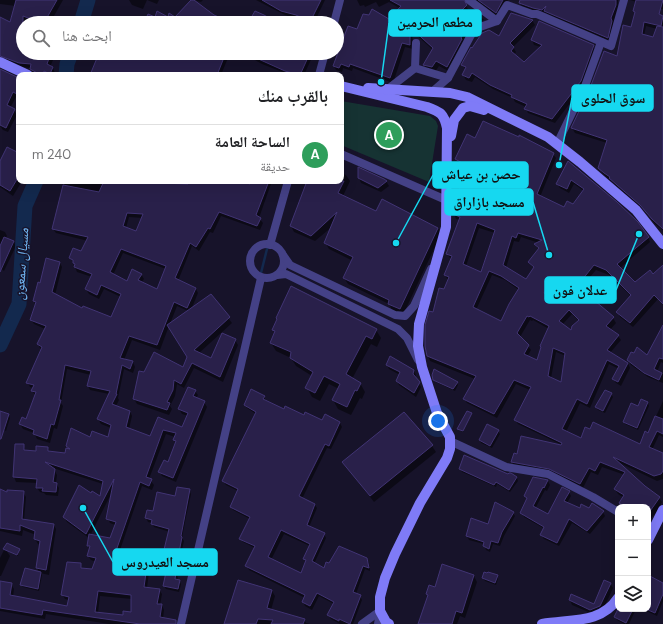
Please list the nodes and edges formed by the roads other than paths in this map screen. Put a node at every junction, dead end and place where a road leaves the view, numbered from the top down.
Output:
1 (340, 0) edge
2 (469, 0) edge
3 (624, 0) edge
4 (508, 3) edge
5 (336, 16) edge
6 (497, 21) junction
7 (601, 42) junction
8 (416, 43) dead end
9 (323, 60) edge
10 (0, 62) edge
11 (415, 68) junction
12 (22, 72) edge
13 (320, 72) edge
14 (448, 78) junction
15 (344, 86) edge
16 (344, 87) edge
17 (388, 89) junction
18 (432, 92) junction
19 (506, 116) junction
20 (557, 144) junction
21 (344, 155) edge
22 (447, 161) junction
23 (287, 184) edge
24 (446, 200) junction
25 (663, 244) edge
26 (270, 245) junction
27 (440, 249) junction
28 (282, 255) junction
29 (277, 275) junction
30 (261, 278) junction
31 (422, 367) junction
32 (450, 441) junction
33 (615, 510) edge
34 (663, 510) edge
35 (651, 531) edge
36 (615, 603) edge
37 (380, 611) junction
38 (182, 624) edge
39 (362, 624) edge
40 (378, 624) edge
41 (389, 624) edge
42 (542, 624) edge

1 - 5 street
2 - 6 street
3 - 7 street
4 - 6 street
4 - 7 street
6 - 14 street
7 - 20 street
8 - 11 street
9 - 13 street
10 - 12 main road
11 - 14 street
11 - 17 street
14 - 18 street
15 - 17 main road
16 - 22 main road
17 - 18 main road
18 - 19 main road
19 - 20 main road
19 - 22 main road
20 - 25 main road
21 - 24 street
22 - 24 main road
23 - 26 street
24 - 27 main road
26 - 28 street
26 - 30 street
27 - 28 street
27 - 31 main road
28 - 29 street
29 - 30 street
29 - 31 street
30 - 38 street
31 - 32 main road
32 - 33 street
32 - 37 main road
34 - 35 main road
36 - 42 main road
37 - 39 street
37 - 40 street
37 - 41 main road

